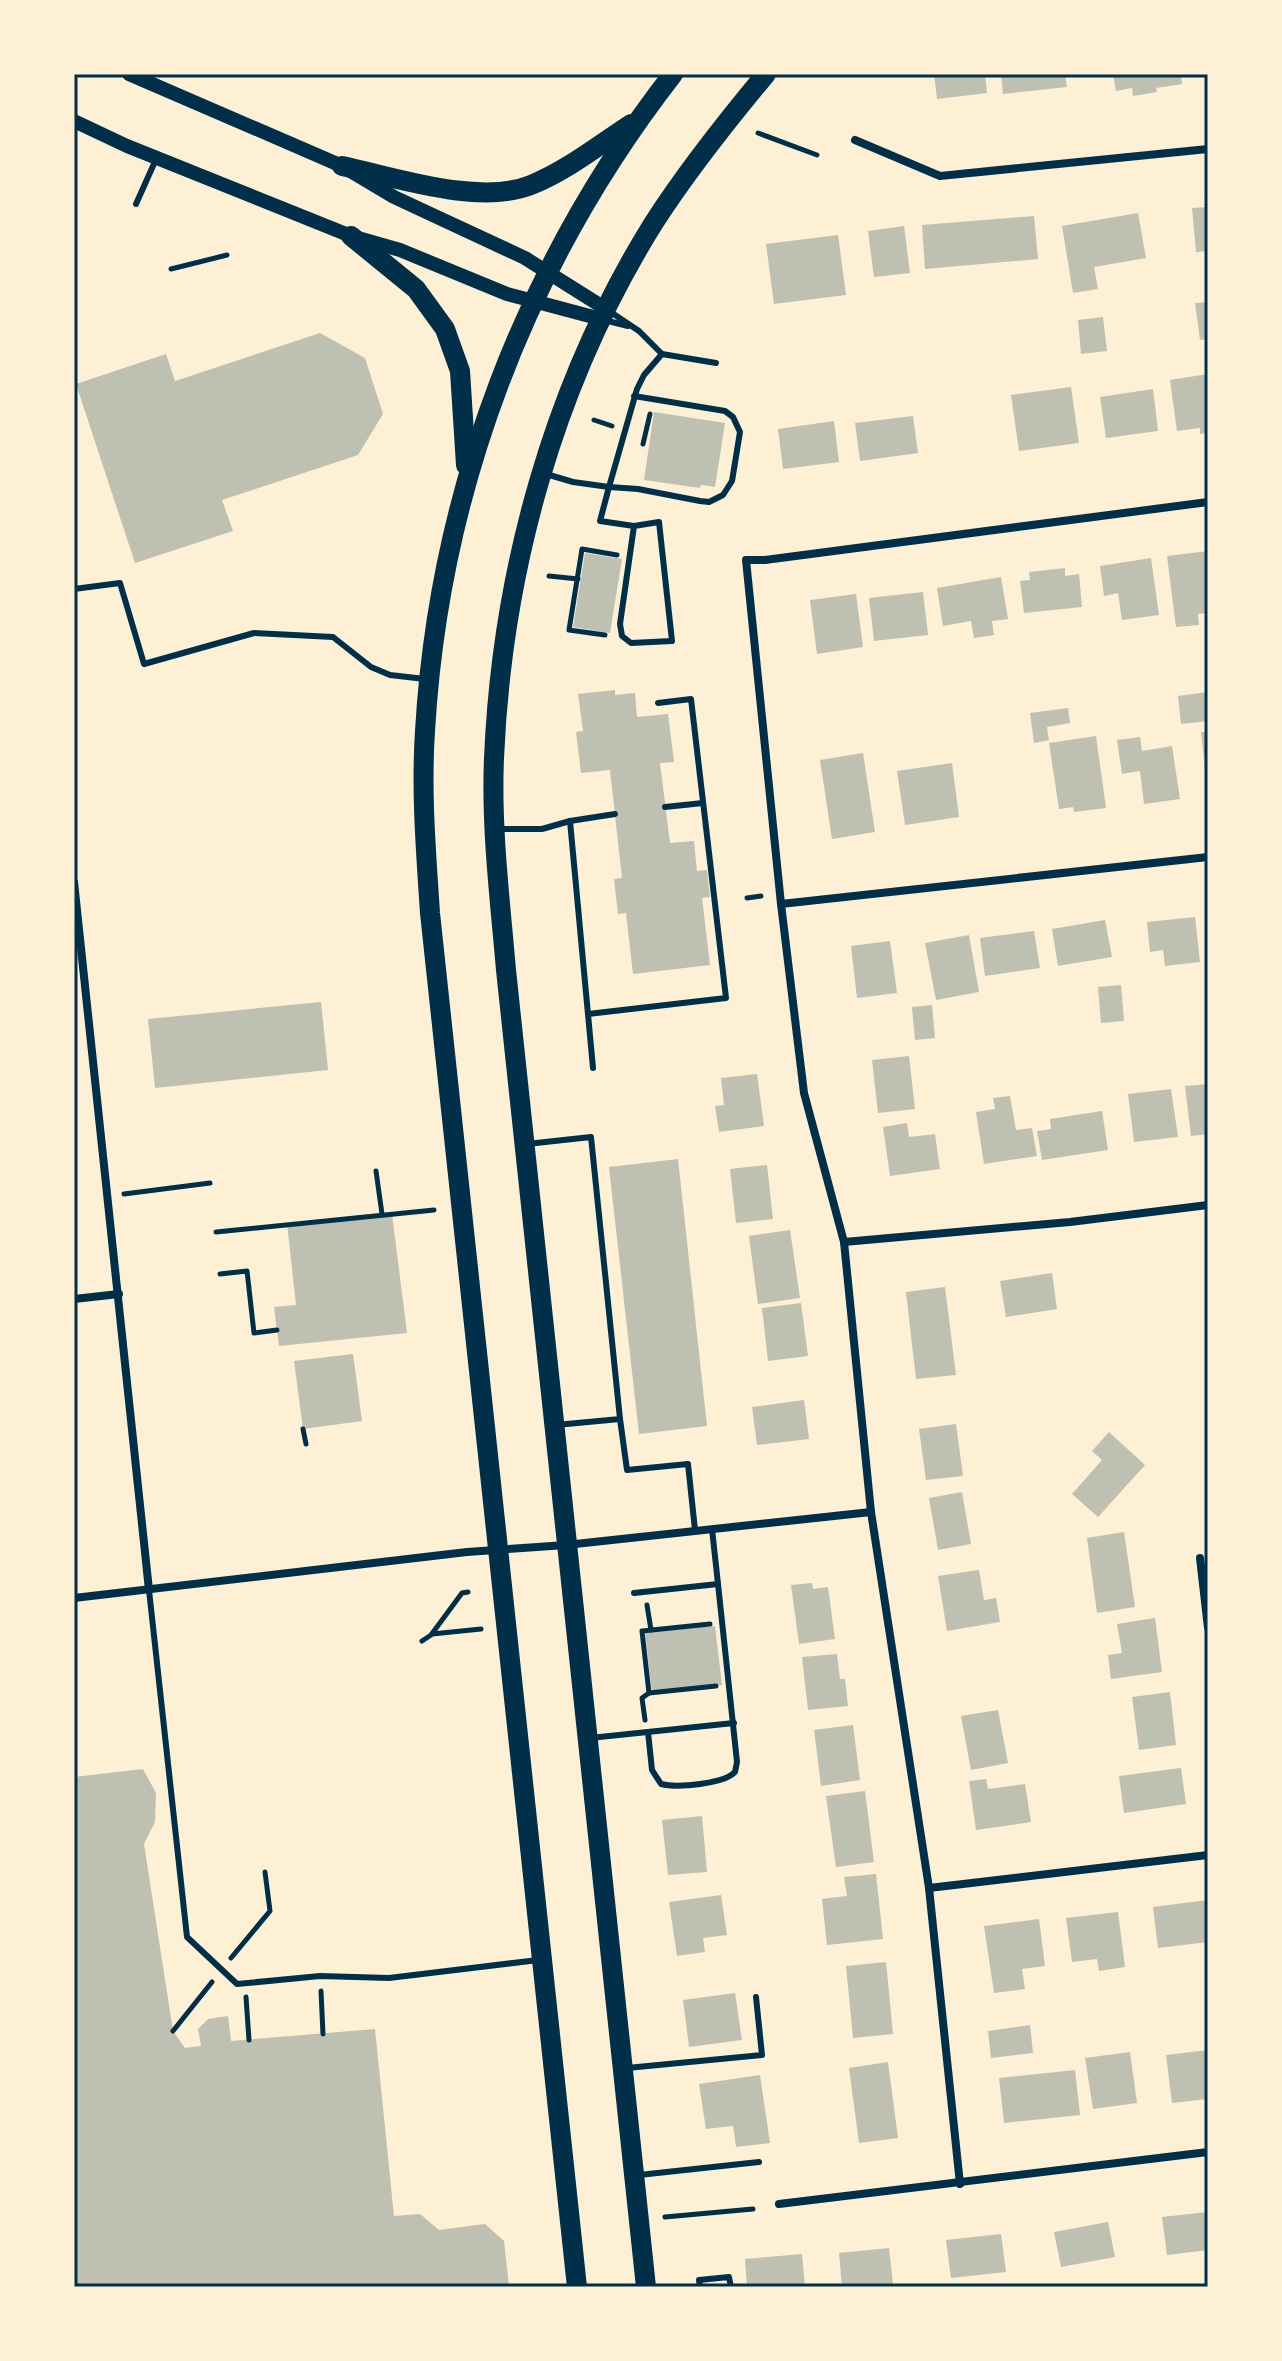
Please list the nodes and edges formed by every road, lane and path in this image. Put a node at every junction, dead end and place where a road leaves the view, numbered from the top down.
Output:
1 (129, 74) edge
2 (673, 74) edge
3 (766, 74) edge
4 (638, 120) junction
5 (74, 121) edge
6 (758, 133) dead end
7 (855, 140) dead end
8 (1208, 149) edge
9 (817, 155) dead end
10 (157, 157) junction
11 (342, 166) junction
12 (136, 204) dead end
13 (351, 236) junction
14 (227, 255) dead end
15 (171, 269) dead end
16 (547, 272) junction
17 (533, 301) junction
18 (603, 314) junction
19 (662, 354) junction
20 (716, 363) dead end
21 (634, 396) junction
22 (651, 411) dead end
23 (594, 420) dead end
24 (612, 426) dead end
25 (635, 442) dead end
26 (542, 473) junction
27 (467, 480) junction
28 (609, 487) junction
29 (1208, 502) edge
30 (634, 526) junction
31 (622, 556) dead end
32 (549, 576) dead end
33 (578, 579) junction
34 (74, 589) edge
35 (606, 635) dead end
36 (429, 679) junction
37 (658, 703) dead end
38 (703, 803) junction
39 (665, 807) dead end
40 (615, 814) dead end
41 (570, 821) junction
42 (494, 829) junction
43 (1208, 857) edge
44 (74, 882) edge
45 (761, 896) dead end
46 (747, 898) dead end
47 (781, 904) junction
48 (588, 1014) junction
49 (593, 1068) dead end
50 (524, 1144) junction
51 (376, 1171) dead end
52 (210, 1183) dead end
53 (108, 1196) junction
54 (1208, 1205) edge
55 (434, 1210) dead end
56 (382, 1214) junction
57 (216, 1232) dead end
58 (844, 1242) junction
59 (220, 1274) dead end
60 (119, 1294) junction
61 (74, 1299) edge
62 (277, 1330) dead end
63 (620, 1419) junction
64 (554, 1425) junction
65 (303, 1429) dead end
66 (306, 1444) dead end
67 (871, 1512) junction
68 (712, 1529) junction
69 (695, 1530) junction
70 (566, 1545) junction
71 (498, 1549) junction
72 (1200, 1558) dead end
73 (718, 1584) junction
74 (149, 1590) junction
75 (468, 1592) dead end
76 (634, 1593) dead end
77 (74, 1598) edge
78 (650, 1622) dead end
79 (712, 1623) dead end
80 (1208, 1628) edge
81 (481, 1629) dead end
82 (651, 1630) junction
83 (431, 1635) junction
84 (422, 1641) dead end
85 (649, 1693) junction
86 (722, 1698) dead end
87 (734, 1723) junction
88 (648, 1732) junction
89 (587, 1739) junction
90 (1208, 1855) edge
91 (265, 1872) dead end
92 (929, 1888) junction
93 (542, 1959) junction
94 (221, 1969) junction
95 (320, 1976) junction
96 (245, 1983) junction
97 (756, 1997) dead end
98 (173, 2031) dead end
99 (323, 2034) dead end
100 (249, 2040) dead end
101 (623, 2068) junction
102 (1208, 2152) edge
103 (759, 2162) dead end
104 (634, 2176) junction
105 (960, 2184) junction
106 (779, 2204) dead end
107 (753, 2209) dead end
108 (665, 2217) dead end
109 (577, 2287) edge
110 (646, 2287) edge
111 (700, 2287) edge
112 (731, 2287) edge

1 - 11 street
2 - 4 main road
3 - 18 main road
4 - 11 main road
4 - 16 main road
5 - 10 street
6 - 9 path
7 - 8 street
10 - 12 lane
10 - 13 street
11 - 16 street
13 - 17 street
13 - 27 main road
14 - 15 path
16 - 17 main road
16 - 18 street
17 - 18 street
17 - 27 main road
18 - 19 lane
18 - 26 main road
19 - 20 lane
19 - 21 lane
21 - 28 lane
21 - 28 lane
22 - 25 path
23 - 24 path
26 - 28 lane
26 - 42 main road
27 - 36 main road
28 - 30 lane
29 - 47 street
30 - 30 lane
31 - 33 path
32 - 33 path
33 - 35 path
34 - 36 lane
36 - 71 main road
37 - 38 lane
38 - 39 lane
38 - 48 lane
40 - 41 lane
41 - 42 lane
41 - 48 lane
42 - 50 main road
43 - 47 street
44 - 53 street
45 - 46 path
47 - 58 street
48 - 49 lane
50 - 63 lane
50 - 64 main road
51 - 56 path
52 - 53 path
53 - 60 street
54 - 58 street
55 - 56 path
56 - 57 path
58 - 67 street
59 - 62 path
60 - 61 street
60 - 74 street
63 - 64 lane
63 - 69 lane
64 - 70 main road
65 - 66 path
67 - 68 street
67 - 92 street
68 - 69 street
68 - 73 lane
69 - 70 street
70 - 71 street
70 - 89 main road
71 - 74 street
71 - 93 main road
72 - 80 street
73 - 76 lane
73 - 87 lane
74 - 77 street
74 - 94 lane
75 - 83 path
78 - 82 path
79 - 82 path
81 - 83 path
82 - 85 path
83 - 84 path
85 - 86 path
85 - 88 path
87 - 88 lane
87 - 88 lane
88 - 89 lane
89 - 101 main road
90 - 92 street
91 - 94 path
92 - 105 street
93 - 95 lane
93 - 109 main road
94 - 96 lane
94 - 98 path
95 - 96 lane
95 - 99 path
96 - 100 path
97 - 101 lane
101 - 104 main road
102 - 105 street
103 - 104 lane
104 - 110 main road
105 - 106 street
107 - 108 path
111 - 112 lane

